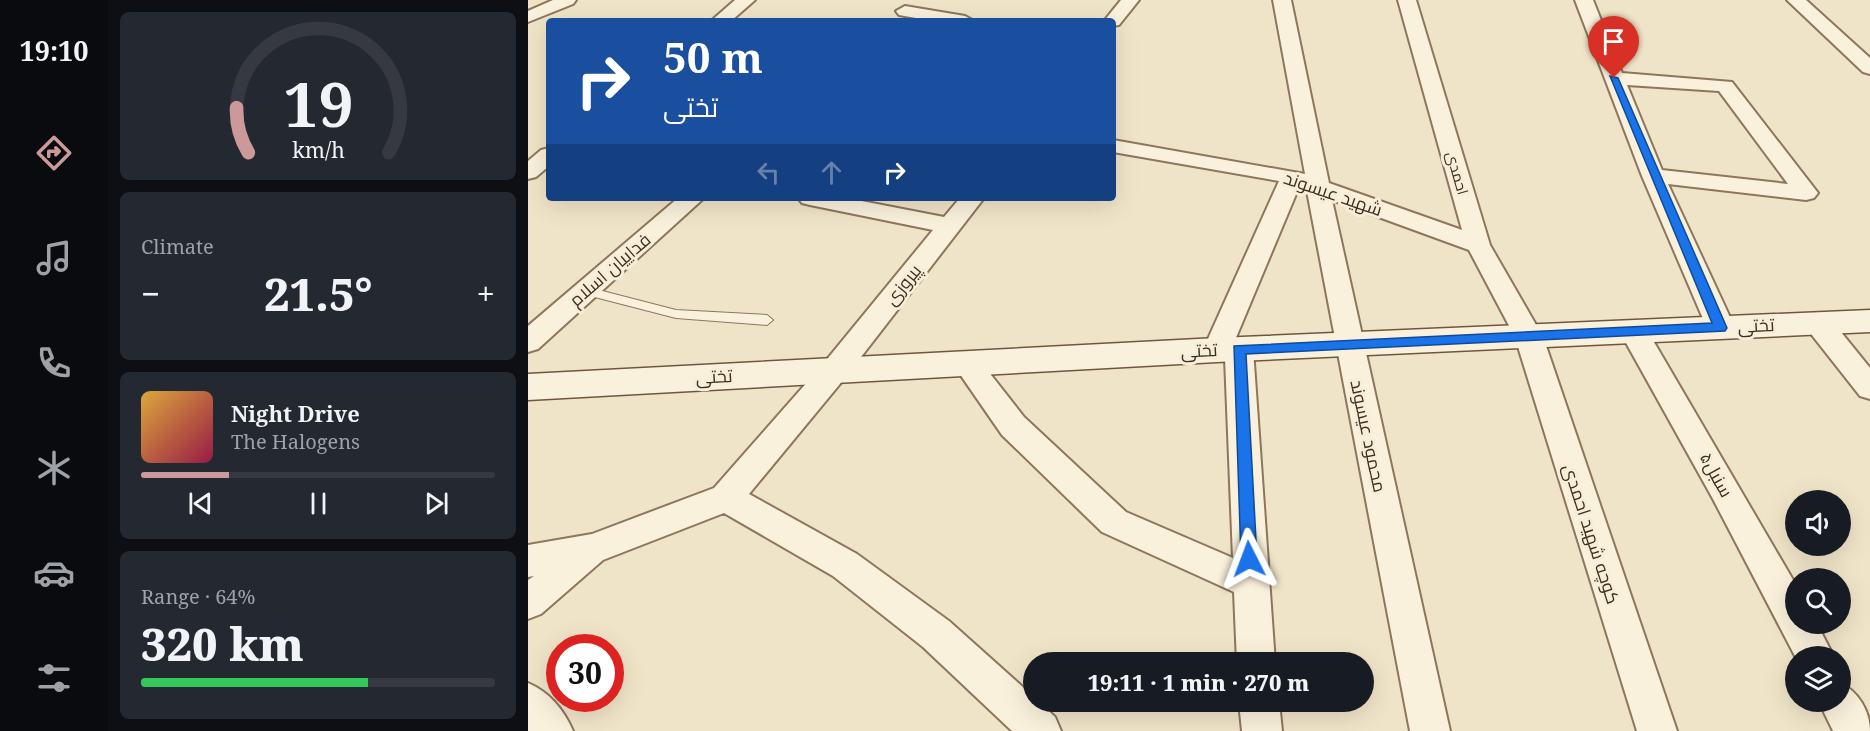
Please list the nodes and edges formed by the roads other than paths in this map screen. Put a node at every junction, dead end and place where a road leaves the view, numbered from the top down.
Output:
1 (567, 0) edge
2 (746, 0) edge
3 (1130, 0) edge
4 (1281, 0) edge
5 (1407, 0) edge
6 (1584, 0) edge
7 (1796, 0) edge
8 (906, 11) edge
9 (528, 17) edge
10 (724, 18) edge
11 (947, 18) edge
12 (1115, 18) edge
13 (1870, 68) edge
14 (1614, 78) junction
15 (1116, 147) edge
16 (546, 157) edge
17 (528, 172) edge
18 (1653, 176) junction
19 (1292, 177) junction
20 (1320, 189) junction
21 (689, 201) edge
22 (825, 201) edge
23 (970, 201) edge
24 (950, 226) junction
25 (1478, 245) junction
26 (586, 291) junction
27 (767, 320) dead end
28 (1870, 321) edge
29 (1818, 323) junction
30 (1720, 328) junction
31 (1634, 332) junction
32 (1529, 337) junction
33 (528, 342) edge
34 (1349, 345) junction
35 (1228, 349) junction
36 (967, 364) junction
37 (834, 371) junction
38 (528, 387) edge
39 (1870, 388) edge
40 (726, 498) junction
41 (592, 549) junction
42 (528, 561) edge
43 (1250, 582) junction
44 (528, 602) edge
45 (1785, 602) edge
46 (1255, 652) edge
47 (528, 704) edge
48 (1260, 712) edge
49 (1845, 712) edge
50 (553, 731) edge
51 (1041, 731) edge
52 (1262, 731) edge
53 (1430, 731) edge
54 (1657, 731) edge
55 (1855, 731) edge

1 - 9 street
2 - 10 street
3 - 12 street
4 - 20 street, محمود عیسوند
5 - 25 street, احمدی
6 - 14 street
7 - 13 street
8 - 11 street
14 - 18 street
14 - 18 street
15 - 19 street, شهید عیسوند
16 - 17 street
18 - 30 street
19 - 20 street, شهید عیسوند
19 - 35 street
20 - 25 street, شهید عیسوند
20 - 34 street, محمود عیسوند
21 - 26 street, فداییان اسلام
22 - 24 street
23 - 24 street, پیروزی
24 - 37 street, پیروزی
25 - 32 street, احمدی
26 - 27 lane
26 - 33 street, فداییان اسلام
28 - 29 street, تختی
29 - 30 street, تختی
29 - 39 street
30 - 31 street, تختی
31 - 32 street, تختی
31 - 45 street, سنبل۵
32 - 34 street, تختی
32 - 54 street, کوچه شهید احمدی
34 - 35 street, تختی
34 - 53 street, محمود عیسوند
35 - 36 street, تختی
35 - 43 street
36 - 37 street, تختی
36 - 43 street
37 - 38 street, تختی
37 - 40 street, پیروزی
40 - 41 street
40 - 51 street
41 - 42 street
41 - 44 street
43 - 46 street
47 - 50 street
48 - 52 street
49 - 55 street

